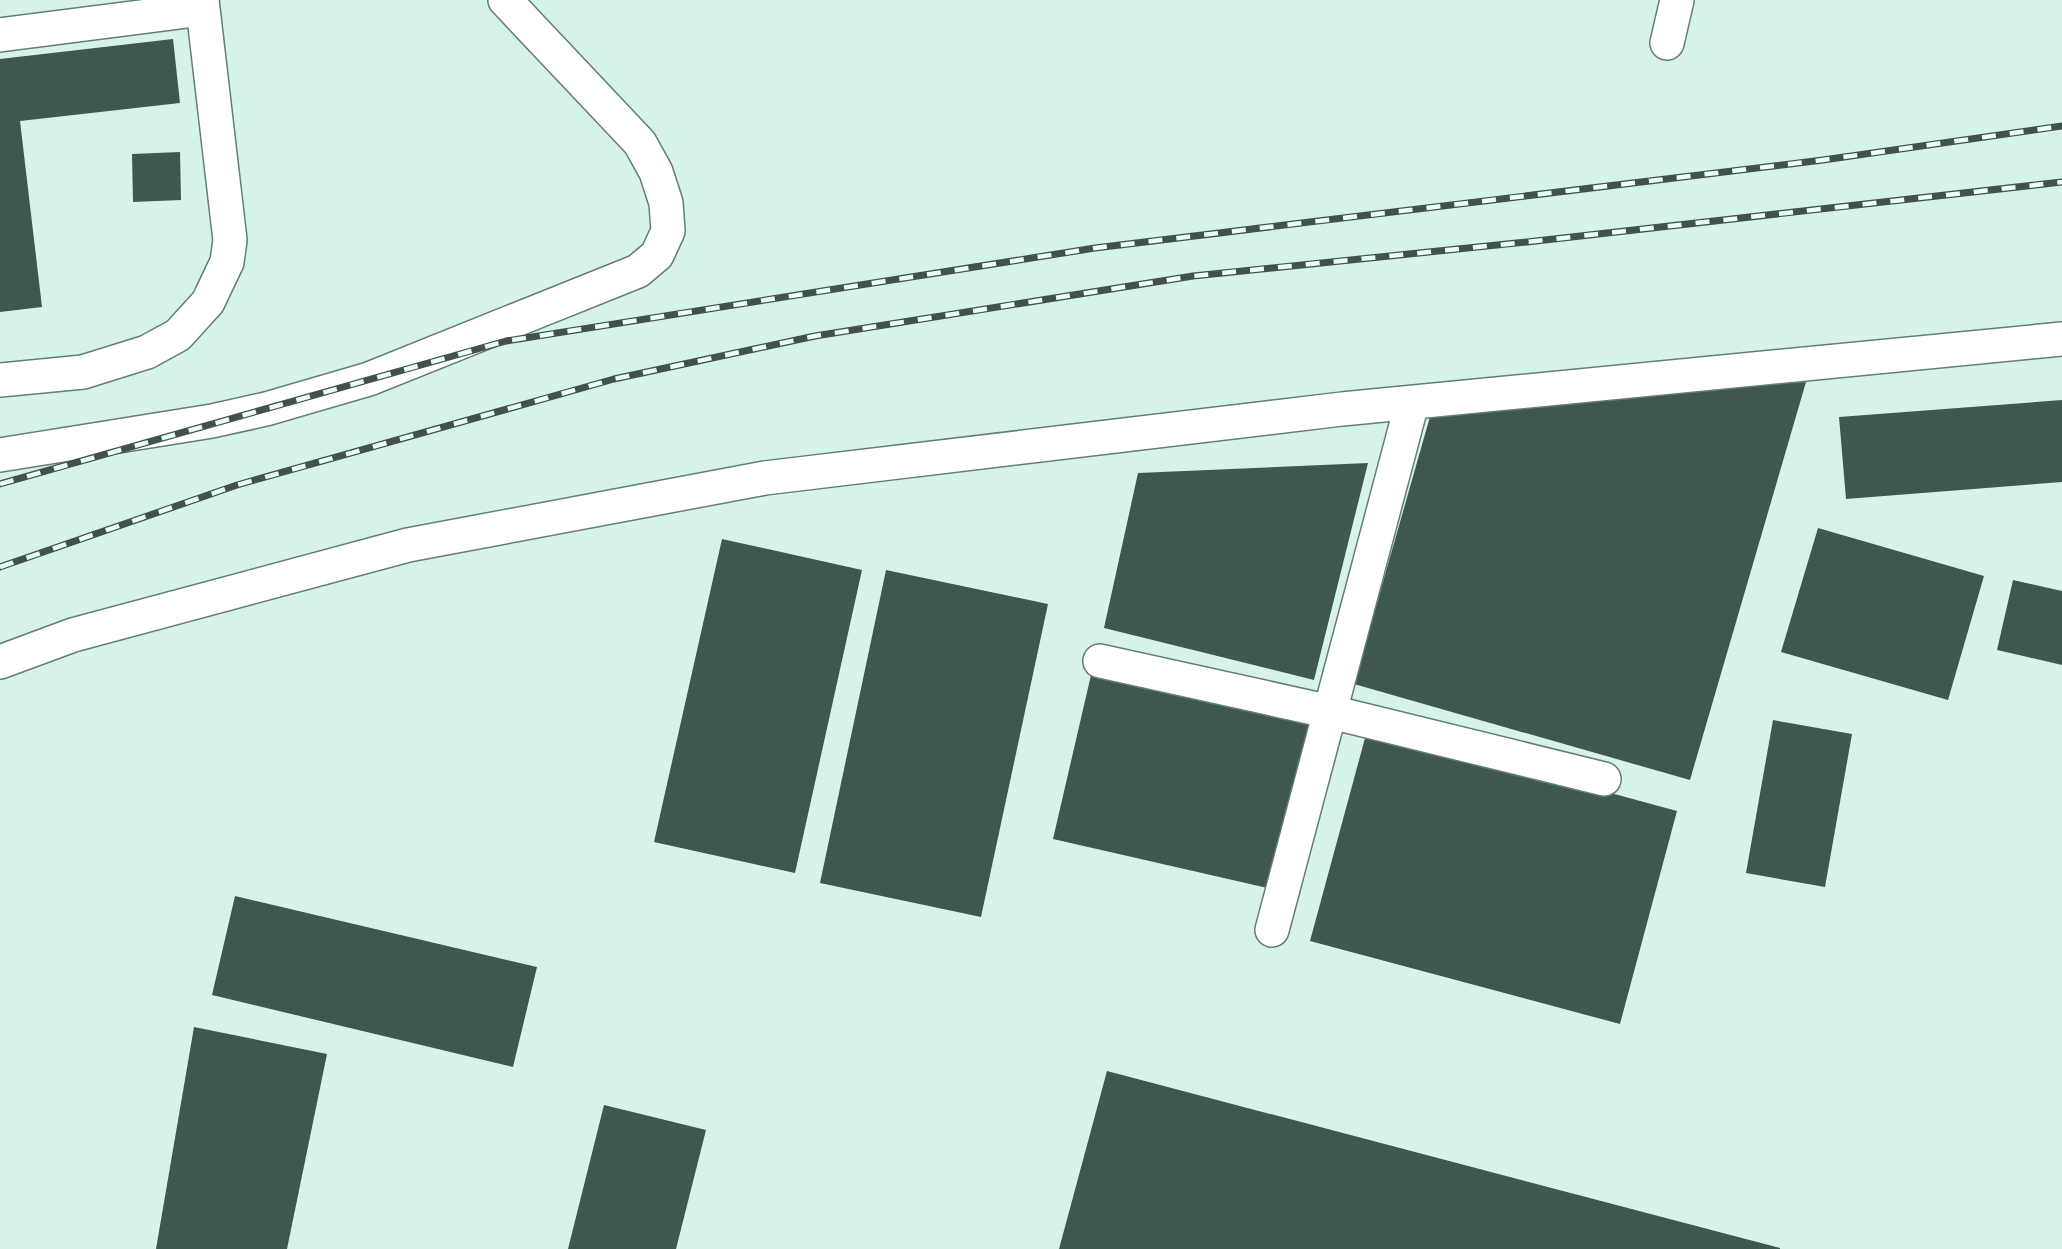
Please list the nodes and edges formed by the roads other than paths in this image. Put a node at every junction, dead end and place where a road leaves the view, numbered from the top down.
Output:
1 (506, 0) edge
2 (1677, 0) edge
3 (203, 4) edge
4 (0, 35) edge
5 (1667, 43) dead end
6 (2062, 339) edge
7 (0, 380) edge
8 (1412, 403) junction
9 (0, 455) edge
10 (1100, 661) dead end
11 (0, 662) edge
12 (1330, 712) junction
13 (1604, 779) dead end
14 (1272, 930) dead end

1 - 9 lane
2 - 5 lane
3 - 4 lane
3 - 7 lane
6 - 8 lane
8 - 11 lane
8 - 12 lane
10 - 12 lane
12 - 13 lane
12 - 14 lane

